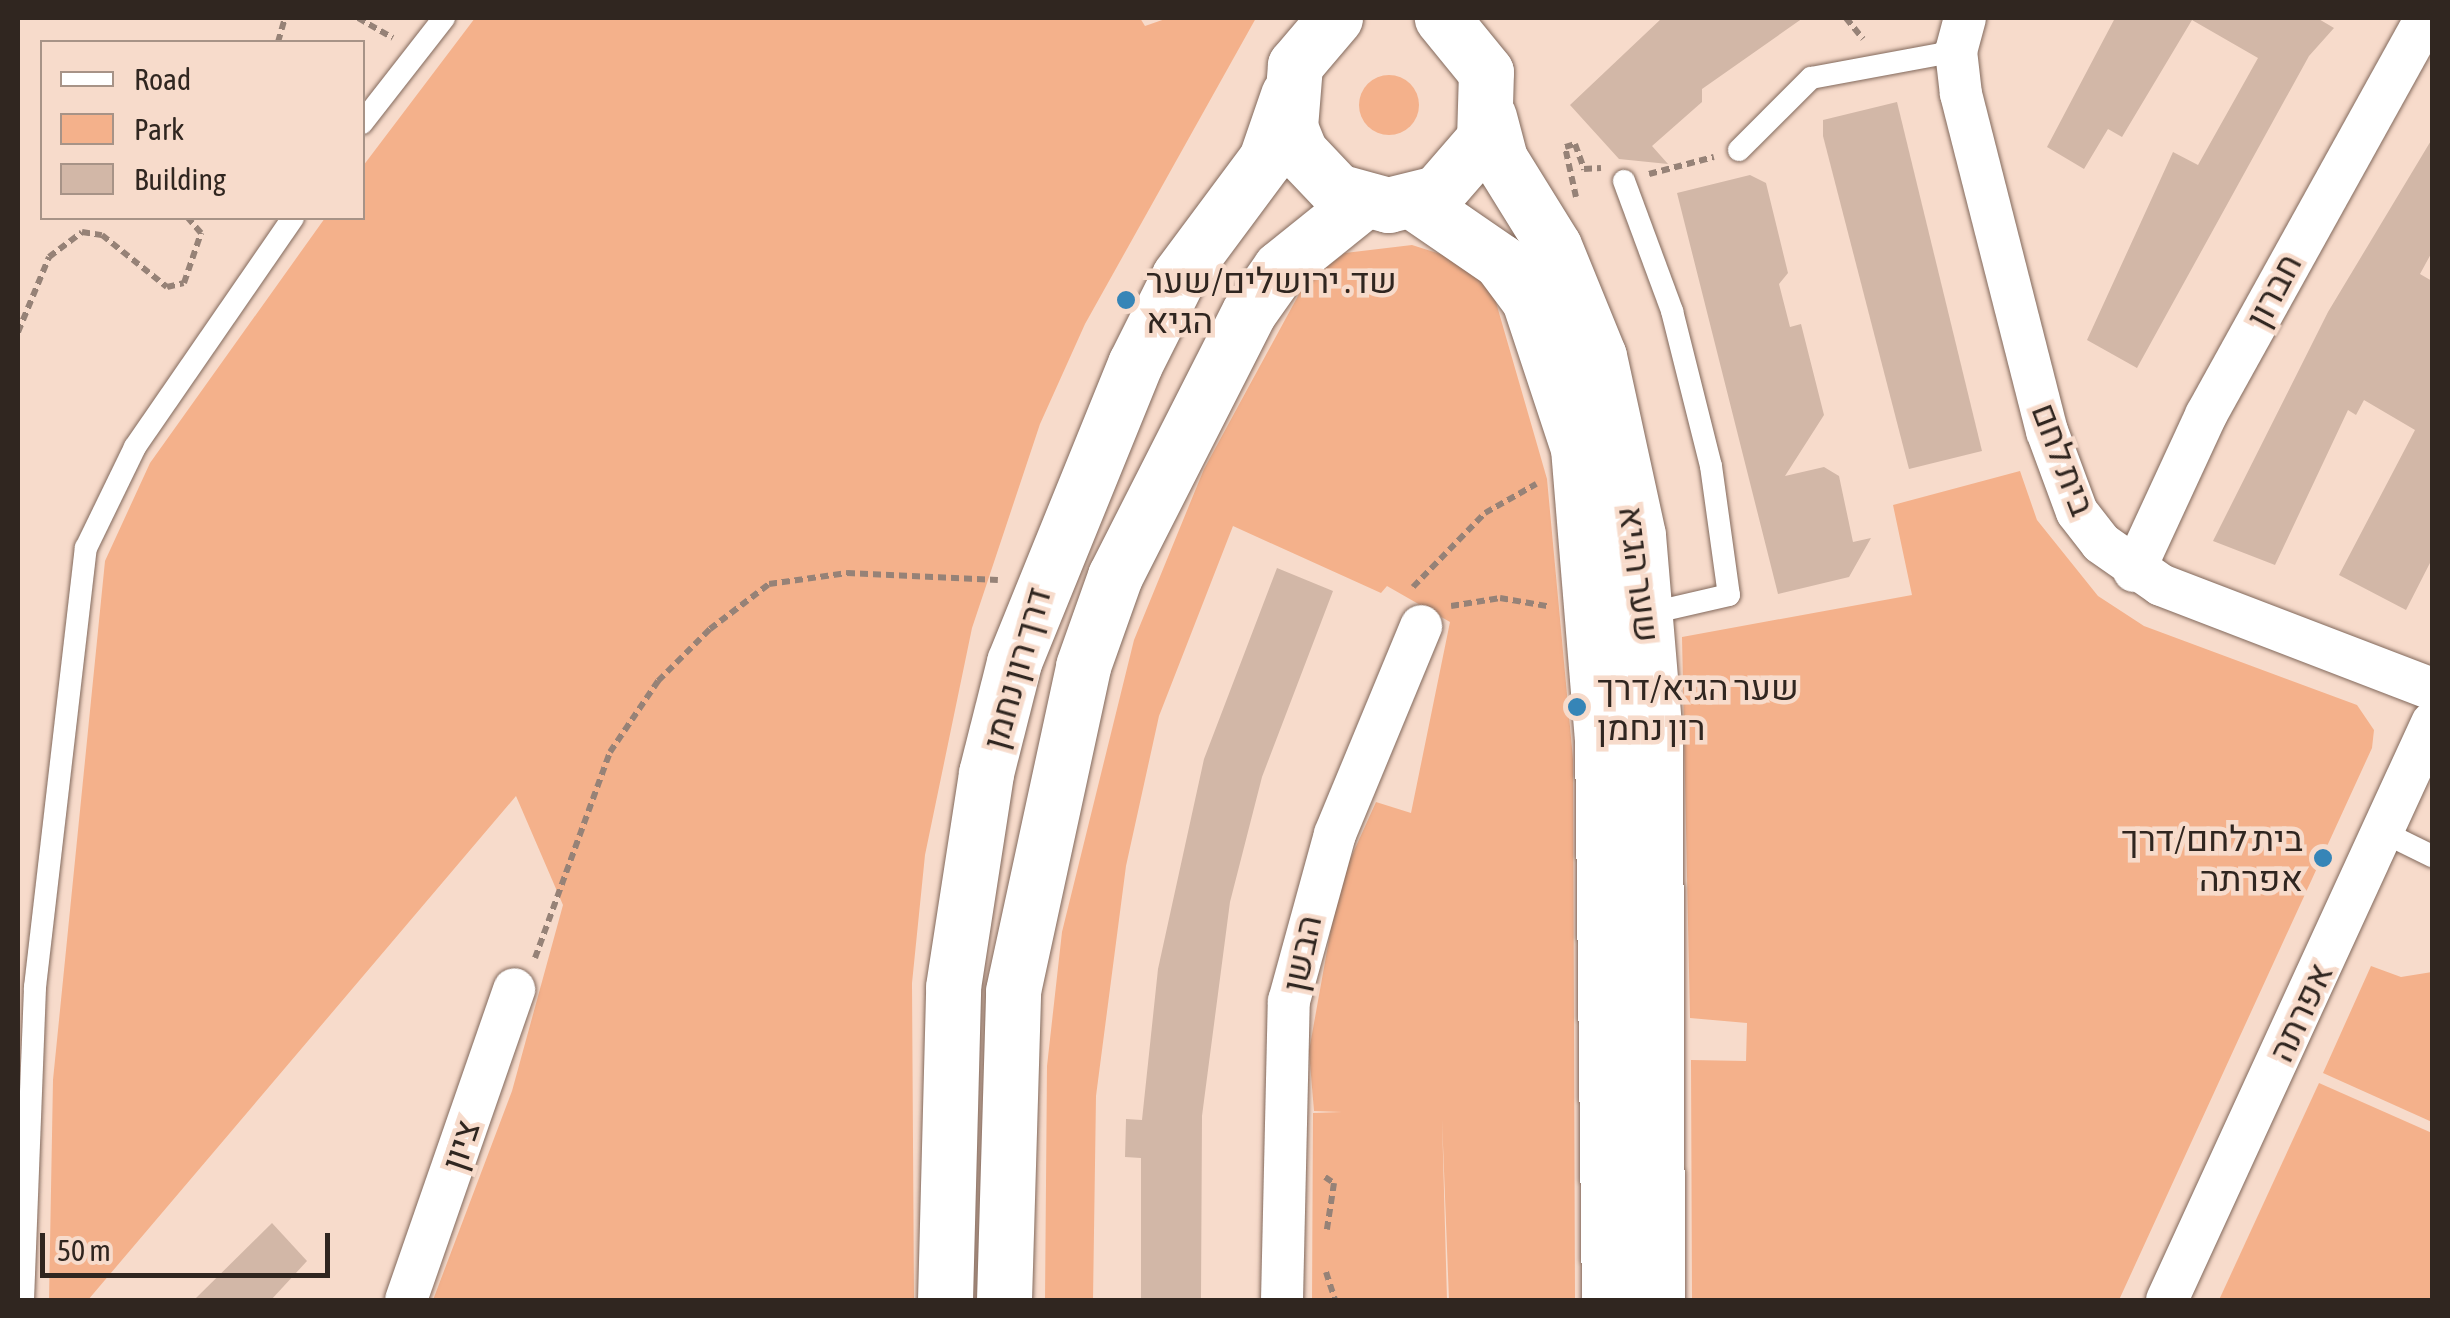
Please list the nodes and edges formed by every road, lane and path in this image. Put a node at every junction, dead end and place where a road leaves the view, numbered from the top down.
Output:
1 (358, 18) edge
2 (444, 18) edge
3 (2426, 18) edge
4 (1316, 24) edge
5 (1472, 29) edge
6 (1960, 34) edge
7 (416, 50) junction
8 (1288, 95) junction
9 (1489, 117) junction
10 (365, 119) edge
11 (1740, 150) joint
12 (1598, 167) dead end
13 (1624, 181) joint
14 (1574, 198) dead end
15 (1388, 202) junction
16 (190, 220) edge
17 (292, 220) edge
18 (18, 332) edge
19 (1547, 479) dead end
20 (2134, 570) junction
21 (1015, 578) dead end
22 (1555, 606) dead end
23 (1414, 611) junction
24 (1647, 614) junction
25 (2432, 689) edge
26 (2432, 723) edge
27 (2383, 832) junction
28 (2432, 856) edge
29 (521, 983) joint
30 (24, 1300) edge
31 (406, 1300) edge
32 (945, 1300) edge
33 (1004, 1300) edge
34 (1282, 1300) edge
35 (1609, 1300) edge
36 (1657, 1300) edge
37 (2167, 1300) edge

1 - 7 path
2 - 7 lane
3 - 20 street, חברון
4 - 8 main road, דרך רון נחמן
5 - 9 main road, שער הגיא
6 - 11 lane
6 - 20 street, בית לחם
7 - 10 lane
8 - 15 main road, שער הגיא
8 - 32 main road, דרך רון נחמן
9 - 15 main road, דרך רון נחמן
9 - 24 main road, שער הגיא
11 - 13 path
12 - 14 path
13 - 24 lane
15 - 33 main road, דרך רון נחמן
15 - 35 main road, שער הגיא
16 - 18 path
17 - 30 lane
19 - 23 path
20 - 25 street, בית לחם
21 - 29 path
22 - 23 path
23 - 34 street, הבשן
24 - 36 main road, שער הגיא
26 - 27 street, אפרתה
27 - 28 lane
27 - 37 street, אפרתה
29 - 31 street, ציון

